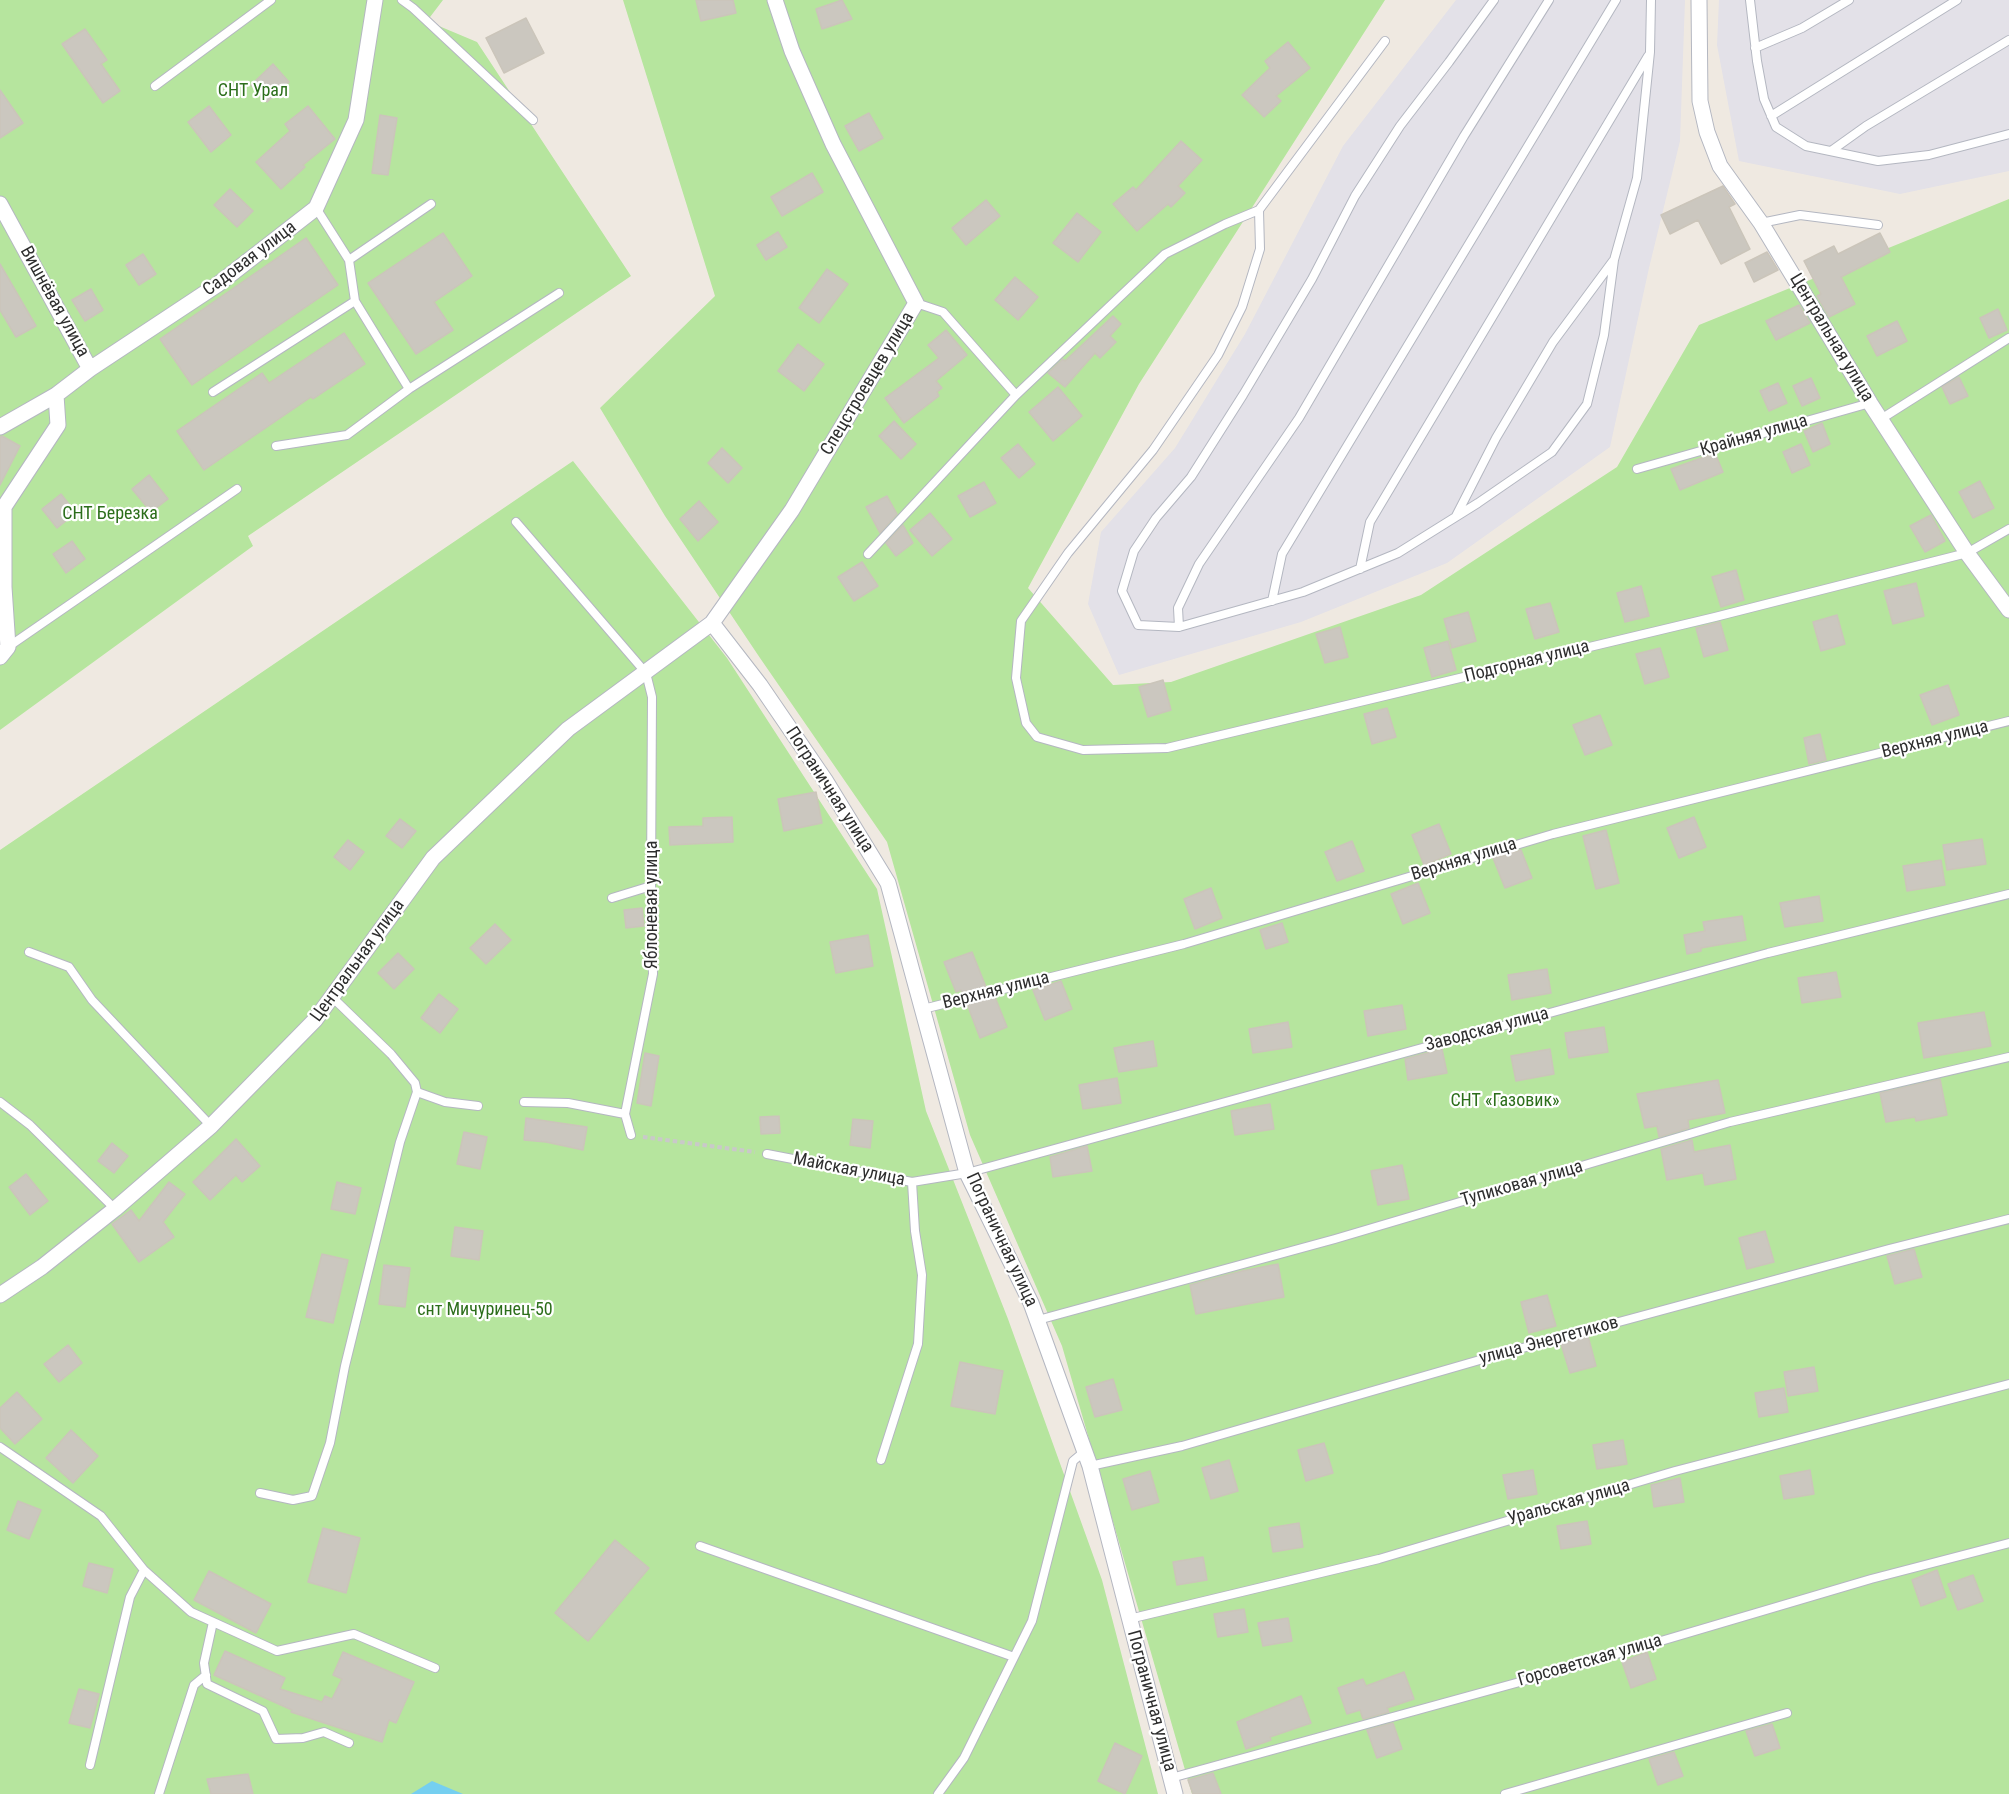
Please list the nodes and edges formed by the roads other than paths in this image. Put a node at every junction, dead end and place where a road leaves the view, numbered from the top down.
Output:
1 (271, 0) edge
2 (375, 0) edge
3 (402, 0) edge
4 (775, 0) edge
5 (1494, 0) edge
6 (1549, 0) edge
7 (1616, 0) edge
8 (1651, 0) edge
9 (1699, 0) edge
10 (1750, 0) edge
11 (1849, 0) edge
12 (1957, 0) edge
13 (2009, 40) edge
14 (1385, 41) dead end
15 (1755, 48) junction
16 (1650, 52) junction
17 (155, 86) dead end
18 (1772, 116) junction
19 (533, 120) dead end
20 (2009, 134) edge
21 (1831, 151) junction
22 (0, 204) edge
23 (431, 204) dead end
24 (316, 208) junction
25 (1259, 210) junction
26 (1761, 223) junction
27 (1878, 225) dead end
28 (349, 260) junction
29 (1614, 260) junction
30 (559, 293) dead end
31 (355, 301) junction
32 (916, 303) junction
33 (2009, 338) edge
34 (90, 369) junction
35 (410, 389) junction
36 (213, 392) dead end
37 (56, 395) junction
38 (1016, 395) junction
39 (1870, 403) junction
40 (1881, 420) junction
41 (0, 427) edge
42 (276, 446) dead end
43 (1637, 469) dead end
44 (237, 489) dead end
45 (1456, 518) junction
46 (516, 522) dead end
47 (2009, 529) edge
48 (1967, 553) junction
49 (868, 554) dead end
50 (1360, 569) junction
51 (1272, 601) junction
52 (2009, 610) edge
53 (712, 623) junction
54 (1179, 627) junction
55 (4, 652) edge
56 (646, 673) junction
57 (2009, 722) edge
58 (651, 886) junction
59 (2009, 894) edge
60 (612, 898) dead end
61 (29, 952) dead end
62 (332, 997) junction
63 (923, 1009) junction
64 (2009, 1057) edge
65 (417, 1092) junction
66 (0, 1102) edge
67 (524, 1102) dead end
68 (478, 1106) dead end
69 (625, 1114) junction
70 (211, 1126) junction
71 (631, 1135) road end
72 (767, 1154) road end
73 (967, 1173) junction
74 (912, 1182) junction
75 (115, 1209) junction
76 (2009, 1219) edge
77 (0, 1295) edge
78 (1038, 1320) junction
79 (2009, 1384) edge
80 (0, 1447) edge
81 (1085, 1451) junction
82 (881, 1460) dead end
83 (1090, 1466) junction
84 (260, 1493) dead end
85 (2009, 1543) edge
86 (700, 1546) dead end
87 (144, 1570) junction
88 (1129, 1619) junction
89 (213, 1622) junction
90 (1014, 1657) junction
91 (435, 1668) dead end
92 (206, 1675) junction
93 (1787, 1713) dead end
94 (349, 1743) dead end
95 (90, 1765) dead end
96 (1171, 1778) junction
97 (159, 1794) edge
98 (938, 1794) edge
99 (1175, 1794) edge
100 (1505, 1794) edge

1 - 17 lane
2 - 24 street, Садовая улица
3 - 19 lane
4 - 32 street, Спецстроевцев улица
5 - 54 lane
6 - 54 lane
7 - 51 lane
8 - 16 lane
9 - 26 street, Центральная улица
10 - 15 lane
11 - 15 lane
12 - 18 lane
13 - 21 lane
14 - 25 lane
15 - 18 lane
16 - 29 lane
16 - 50 lane
18 - 21 lane
20 - 21 lane
22 - 34 street, Вишнёвая улица
23 - 28 lane
24 - 28 lane
24 - 34 street, Садовая улица
25 - 38 lane
25 - 48 lane, Подгорная улица
26 - 27 lane
26 - 39 street, Центральная улица
28 - 31 lane
29 - 45 lane
29 - 45 lane
30 - 35 lane
31 - 35 lane
31 - 36 lane
32 - 38 lane
32 - 53 street, Спецстроевцев улица
33 - 40 lane
34 - 37 street, Садовая улица
35 - 42 lane
37 - 41 street, Садовая улица
37 - 55 street
38 - 49 lane
39 - 40 street, Центральная улица
39 - 43 lane, Крайняя улица
40 - 48 street, Центральная улица
44 - 55 lane
45 - 50 lane
46 - 56 lane
47 - 48 lane, Подгорная улица
48 - 52 street, Центральная улица
50 - 51 lane
51 - 54 lane
53 - 56 street, Центральная улица
53 - 63 street, Пограничная улица
56 - 58 lane, Яблоневая улица
56 - 62 street, Центральная улица
57 - 63 lane, Верхняя улица
58 - 60 lane
58 - 69 lane, Яблоневая улица
59 - 73 lane, Заводская улица
61 - 70 lane
62 - 65 lane
62 - 70 street, Центральная улица
63 - 73 street, Пограничная улица
64 - 78 lane, Тупиковая улица
65 - 68 lane
65 - 84 lane
66 - 75 lane
67 - 69 lane
69 - 71 lane, Яблоневая улица
70 - 75 street, Центральная улица
72 - 74 lane, Майская улица
73 - 74 lane, Майская улица
73 - 78 street, Пограничная улица
74 - 82 lane
75 - 77 street, Центральная улица
76 - 83 lane, улица Энергетиков
78 - 81 street, Пограничная улица
79 - 88 lane, Уральская улица
80 - 87 lane
81 - 83 street, Пограничная улица
81 - 90 lane
83 - 88 street, Пограничная улица
85 - 96 lane, Горсоветская улица
86 - 90 lane
87 - 89 lane
87 - 95 lane
88 - 96 street, Пограничная улица
89 - 91 lane
89 - 92 lane
90 - 98 lane
92 - 94 lane
92 - 97 lane
93 - 100 lane
96 - 99 street, Пограничная улица

